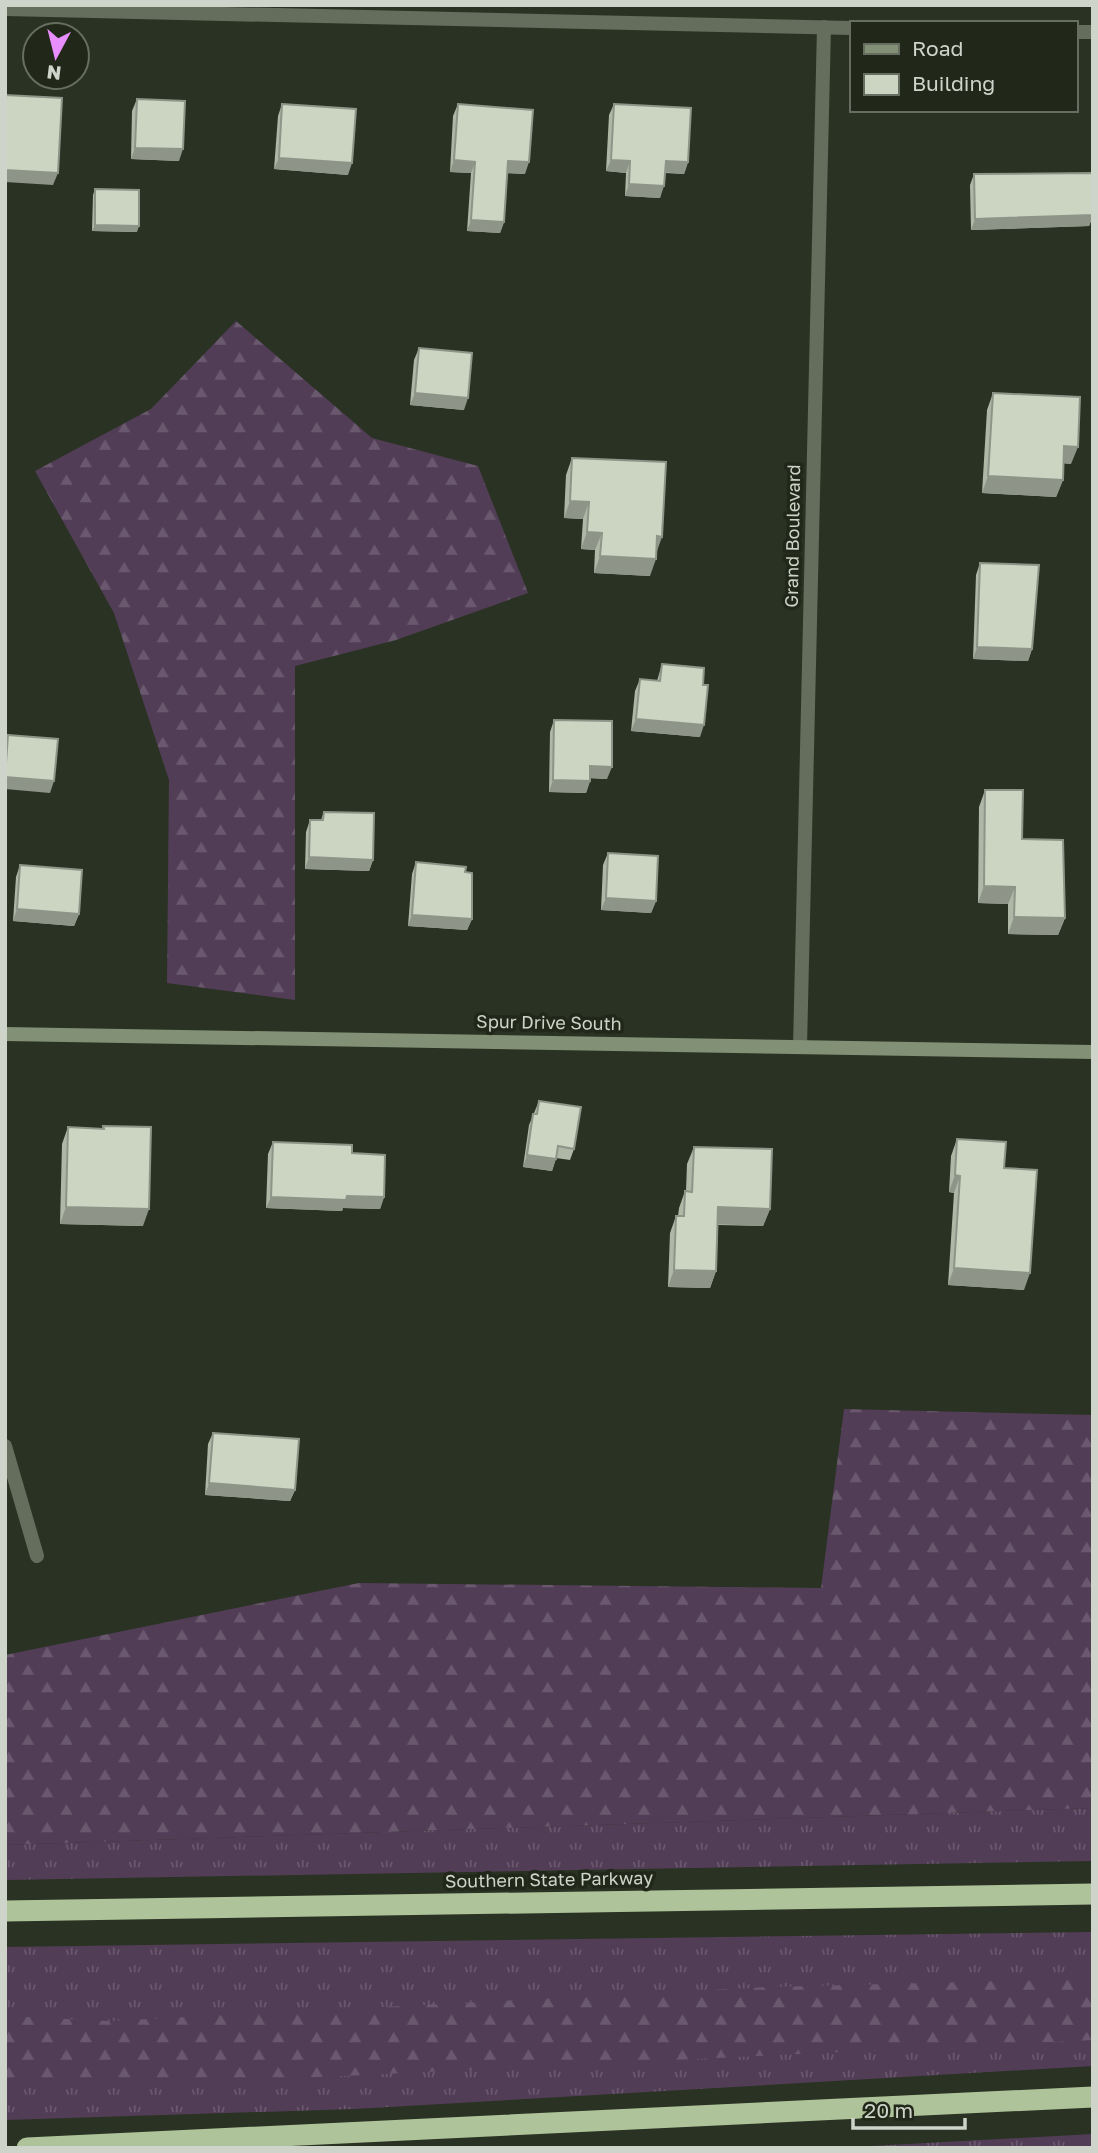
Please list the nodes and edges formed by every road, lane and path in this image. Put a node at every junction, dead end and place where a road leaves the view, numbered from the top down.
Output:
1 (5, 9) edge
2 (824, 27) junction
3 (850, 27) edge
4 (5, 1034) edge
5 (800, 1046) junction
6 (1093, 1052) edge
7 (5, 1446) edge
8 (37, 1556) dead end
9 (1093, 1895) edge
10 (5, 1911) edge
11 (1093, 2097) edge
12 (27, 2148) edge

1 - 2 street
2 - 3 street
2 - 5 street, Grand Boulevard
4 - 5 street, Spur Drive South
5 - 6 street, Spur Drive South
7 - 8 street
9 - 10 highway, Southern State Parkway
11 - 12 highway

